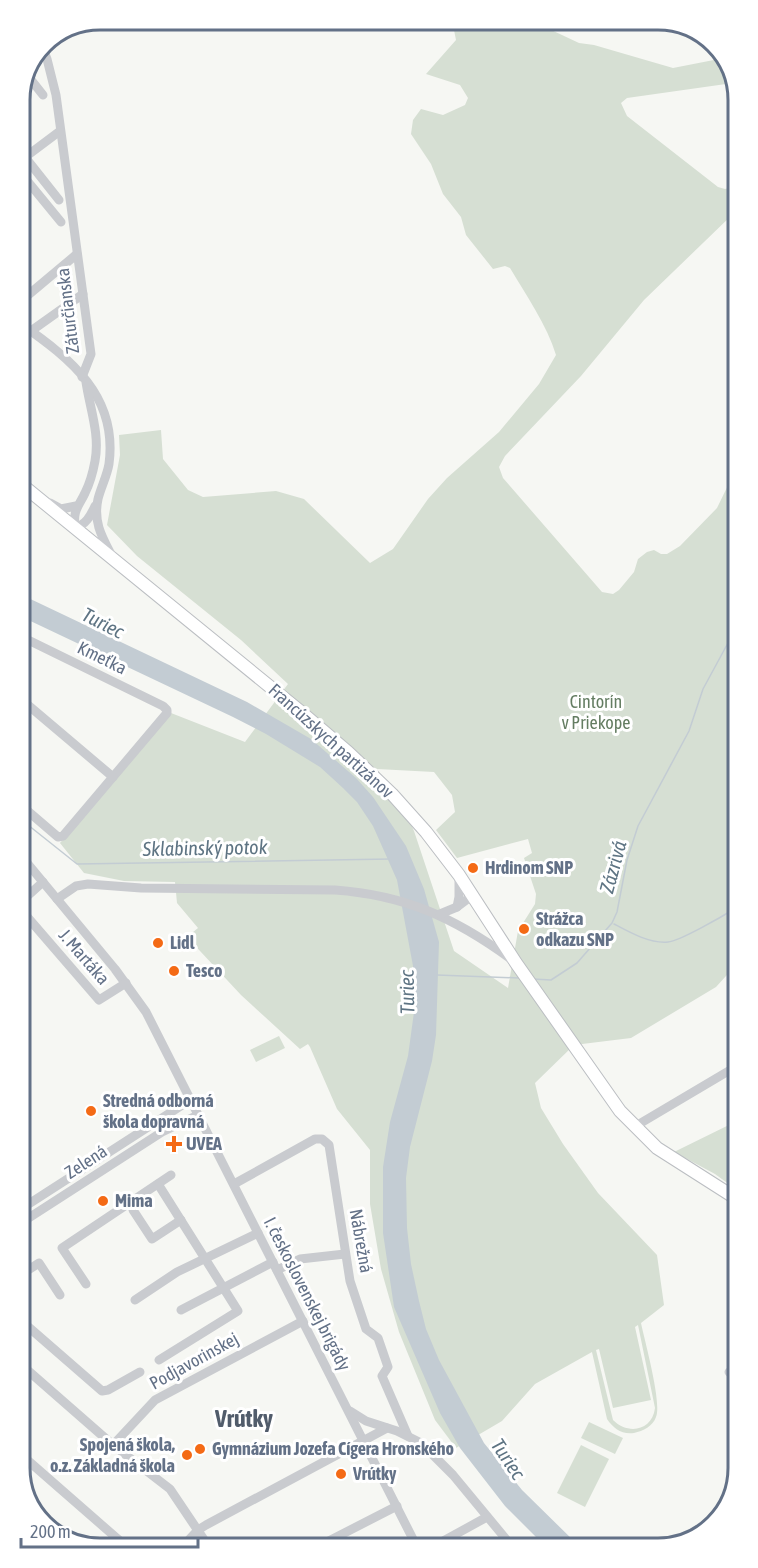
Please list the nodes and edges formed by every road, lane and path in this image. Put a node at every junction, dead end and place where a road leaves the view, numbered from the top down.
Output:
1 (46, 55) edge
2 (32, 81) edge
3 (43, 95) dead end
4 (60, 131) junction
5 (30, 154) edge
6 (30, 167) edge
7 (30, 184) edge
8 (60, 200) dead end
9 (61, 222) dead end
10 (78, 254) junction
11 (30, 294) edge
12 (83, 294) junction
13 (30, 326) edge
14 (30, 333) edge
15 (84, 380) junction
16 (30, 491) edge
17 (36, 496) junction
18 (98, 499) junction
19 (76, 506) junction
20 (75, 528) junction
21 (114, 560) junction
22 (30, 641) edge
23 (30, 707) edge
24 (113, 777) junction
25 (30, 813) edge
26 (30, 866) edge
27 (459, 875) junction
28 (43, 882) junction
29 (30, 894) edge
30 (474, 896) junction
31 (57, 899) junction
32 (456, 908) junction
33 (437, 913) junction
34 (30, 920) edge
35 (516, 963) junction
36 (126, 983) junction
37 (728, 1071) edge
38 (190, 1100) junction
39 (198, 1115) junction
40 (634, 1126) junction
41 (171, 1175) dead end
42 (158, 1184) junction
43 (234, 1184) junction
44 (728, 1193) edge
45 (30, 1203) edge
46 (133, 1210) dead end
47 (30, 1217) edge
48 (181, 1220) junction
49 (258, 1233) junction
50 (345, 1254) junction
51 (205, 1260) junction
52 (275, 1266) junction
53 (30, 1269) edge
54 (86, 1284) dead end
55 (222, 1287) junction
56 (60, 1296) dead end
57 (135, 1300) dead end
58 (182, 1310) dead end
59 (303, 1321) junction
60 (30, 1328) edge
61 (159, 1360) dead end
62 (30, 1372) edge
63 (141, 1372) dead end
64 (348, 1410) junction
65 (387, 1428) junction
66 (408, 1436) junction
67 (364, 1440) junction
68 (113, 1445) junction
69 (30, 1462) edge
70 (397, 1506) junction
71 (487, 1517) junction
72 (198, 1530) junction
73 (117, 1538) edge
74 (190, 1538) edge
75 (203, 1538) edge
76 (335, 1538) edge
77 (413, 1538) edge
78 (449, 1538) edge
79 (505, 1538) edge

1 - 4 street, Záturčianska
2 - 3 street
4 - 5 street
4 - 10 street, Záturčianska
6 - 8 street
7 - 9 street
10 - 11 street
10 - 12 street, Záturčianska
12 - 13 street
12 - 15 street, Záturčianska
14 - 15 street
15 - 18 street
15 - 19 street
16 - 17 main road, Francúzskych partizánov
17 - 19 street
17 - 20 main road, Francúzskych partizánov
18 - 20 street
18 - 21 street
19 - 20 street
20 - 21 main road, Francúzskych partizánov
21 - 27 main road, Francúzskych partizánov
22 - 24 street, Kmeťka
23 - 24 street
24 - 25 street
26 - 28 street, I. československej brigády
27 - 30 main road, Francúzskych partizánov
27 - 32 street
28 - 29 street
28 - 31 street, I. československej brigády
30 - 32 street
30 - 35 main road, Francúzskych partizánov
31 - 33 street
31 - 36 street, I. československej brigády
32 - 33 street
33 - 35 street
34 - 36 street, J. Martáka
35 - 40 main road, Francúzskych partizánov
36 - 38 street, I. československej brigády
37 - 40 street
38 - 39 street, I. československej brigády
38 - 45 street, Zelená
39 - 43 street, I. československej brigády
39 - 47 street, Zelená
40 - 44 main road, Francúzskych partizánov
41 - 42 street
42 - 48 street
42 - 54 street
43 - 49 street, I. československej brigády
43 - 50 street, Nábrežná
46 - 48 street
48 - 51 street
49 - 51 street
49 - 52 street, I. československej brigády
50 - 52 street
50 - 66 street, Nábrežná
51 - 55 street
51 - 57 street
52 - 55 street
52 - 59 street, I. československej brigády
53 - 56 street
55 - 58 street
55 - 61 street
59 - 64 street, I. československej brigády
59 - 68 street, Podjavorinskej
60 - 63 street
62 - 68 street
64 - 65 street
64 - 67 street, I. československej brigády
65 - 66 street
65 - 67 street
66 - 71 street
67 - 70 street, I. československej brigády
67 - 72 street
68 - 72 street
69 - 73 street
70 - 76 street
70 - 77 street, I. československej brigády
71 - 78 street
71 - 79 street
72 - 74 street
72 - 75 street

